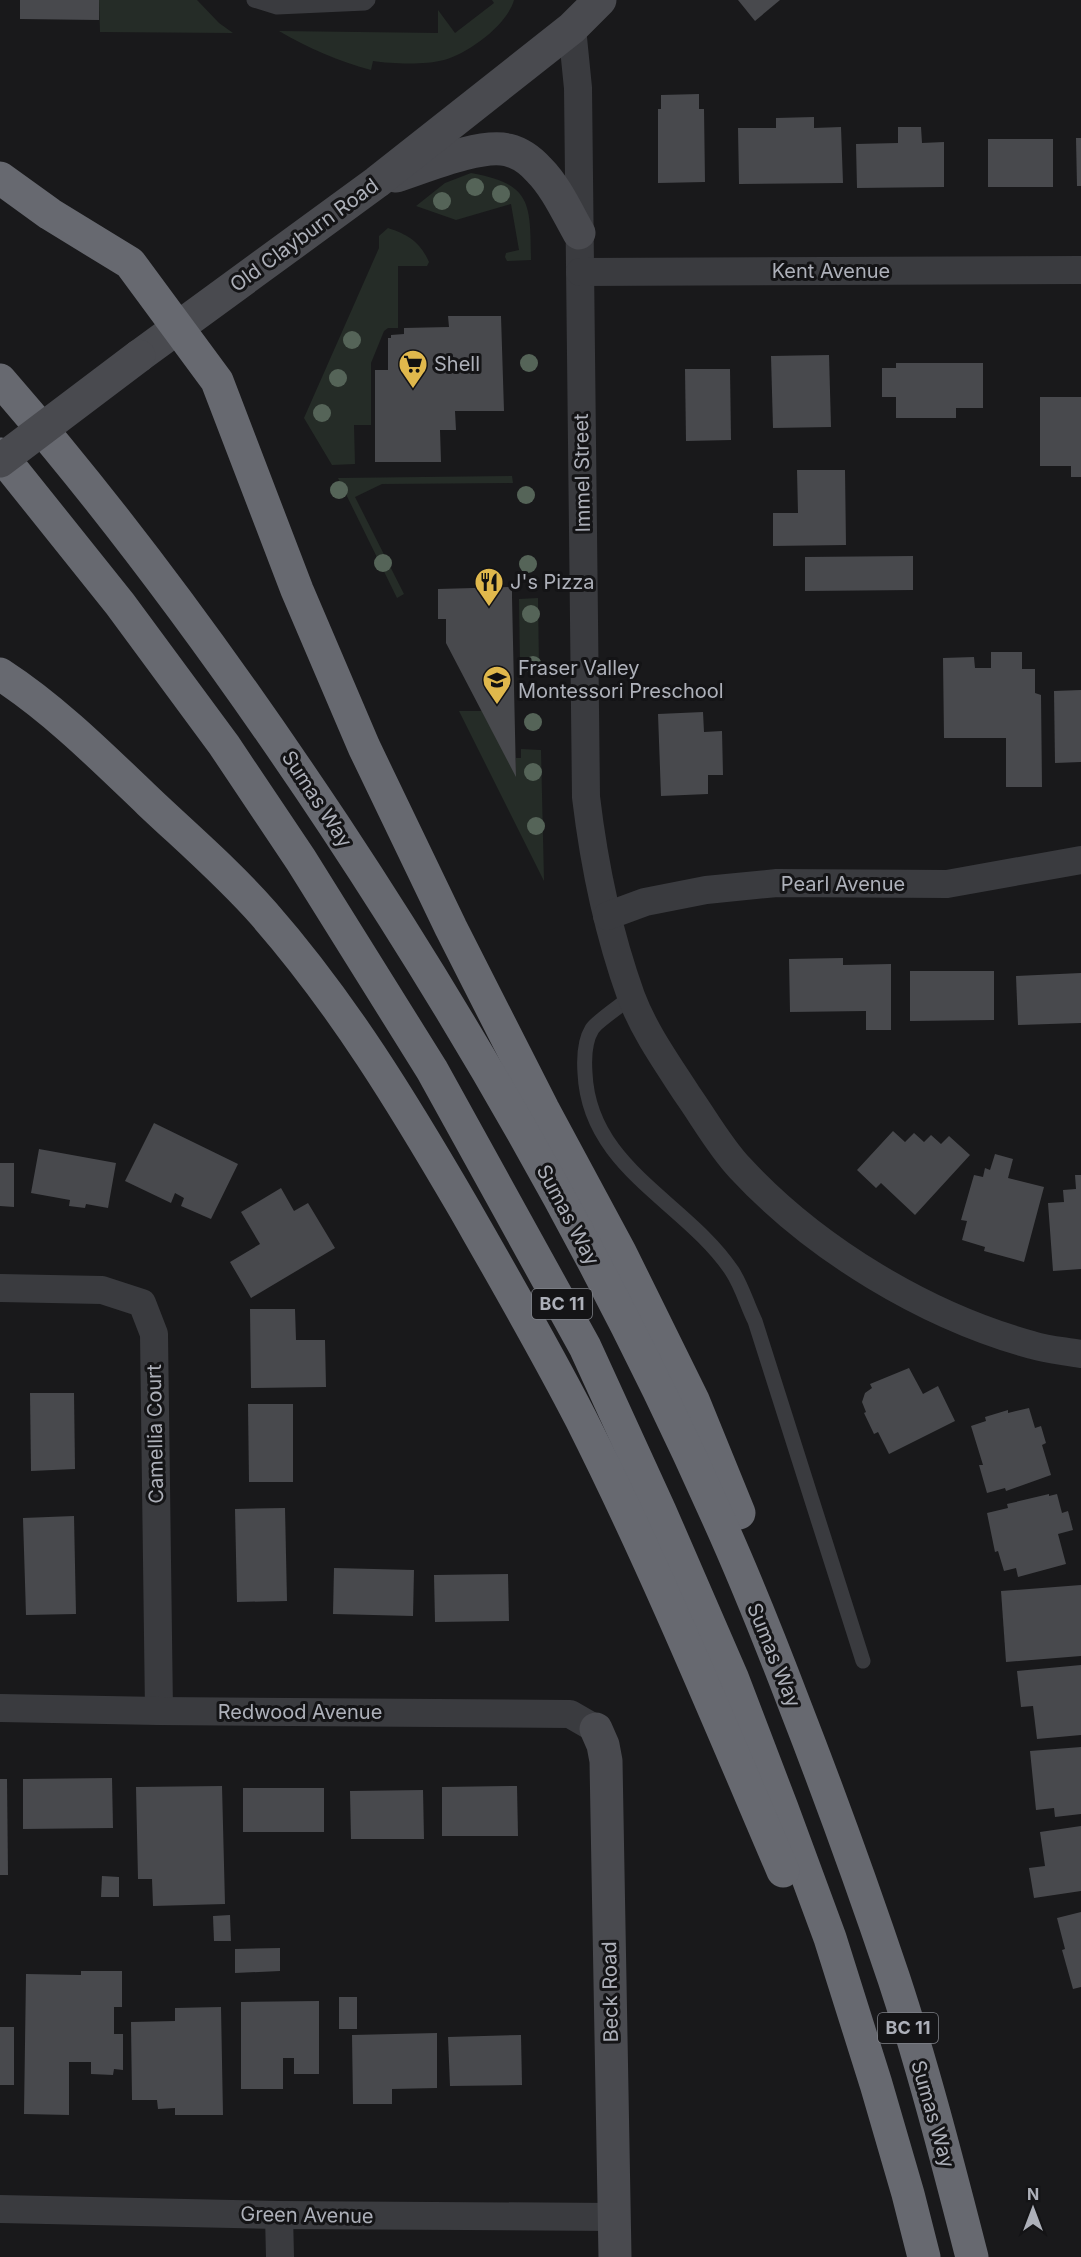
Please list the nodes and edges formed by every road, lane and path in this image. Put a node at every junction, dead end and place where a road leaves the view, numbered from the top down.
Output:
1 (254, 0) edge
2 (368, 0) edge
3 (600, 0) edge
4 (571, 9) edge
5 (0, 178) edge
6 (377, 182) junction
7 (579, 232) junction
8 (1081, 270) edge
9 (580, 272) junction
10 (178, 327) junction
11 (0, 380) edge
12 (0, 454) edge
13 (0, 461) edge
14 (0, 674) edge
15 (1081, 860) edge
16 (607, 916) junction
17 (631, 997) junction
18 (0, 1288) edge
19 (1081, 1354) edge
20 (863, 1661) dead end
21 (0, 1708) edge
22 (159, 1712) junction
23 (596, 1729) joint
24 (832, 1802) junction
25 (876, 2084) junction
26 (0, 2209) edge
27 (279, 2215) junction
28 (615, 2217) junction
29 (280, 2257) edge
30 (615, 2257) edge
31 (924, 2257) edge
32 (972, 2257) edge

1 - 2 lane
3 - 4 main road, Old Clayburn Road
4 - 6 main road, Old Clayburn Road
4 - 7 street, Immel Street
5 - 10 highway
6 - 7 main road
6 - 10 main road, Old Clayburn Road
7 - 9 street, Immel Street
8 - 9 street, Kent Avenue
9 - 16 street, Immel Street
10 - 13 main road, Old Clayburn Road, bridge
10 - 24 highway
11 - 24 highway, Sumas Way / BC 11
12 - 25 highway, BC 11
14 - 25 highway
15 - 16 street, Pearl Avenue
16 - 17 street, Immel Street
17 - 19 street, Immel Street
17 - 20 lane
18 - 22 street, Camellia Court
21 - 22 street, Redwood Avenue
22 - 23 street, Redwood Avenue
23 - 28 main road, Beck Road
24 - 32 highway, Sumas Way / BC 11
25 - 31 highway, BC 11
26 - 27 street, Green Avenue
27 - 28 street, Green Avenue
27 - 29 street
28 - 30 main road, Beck Road

